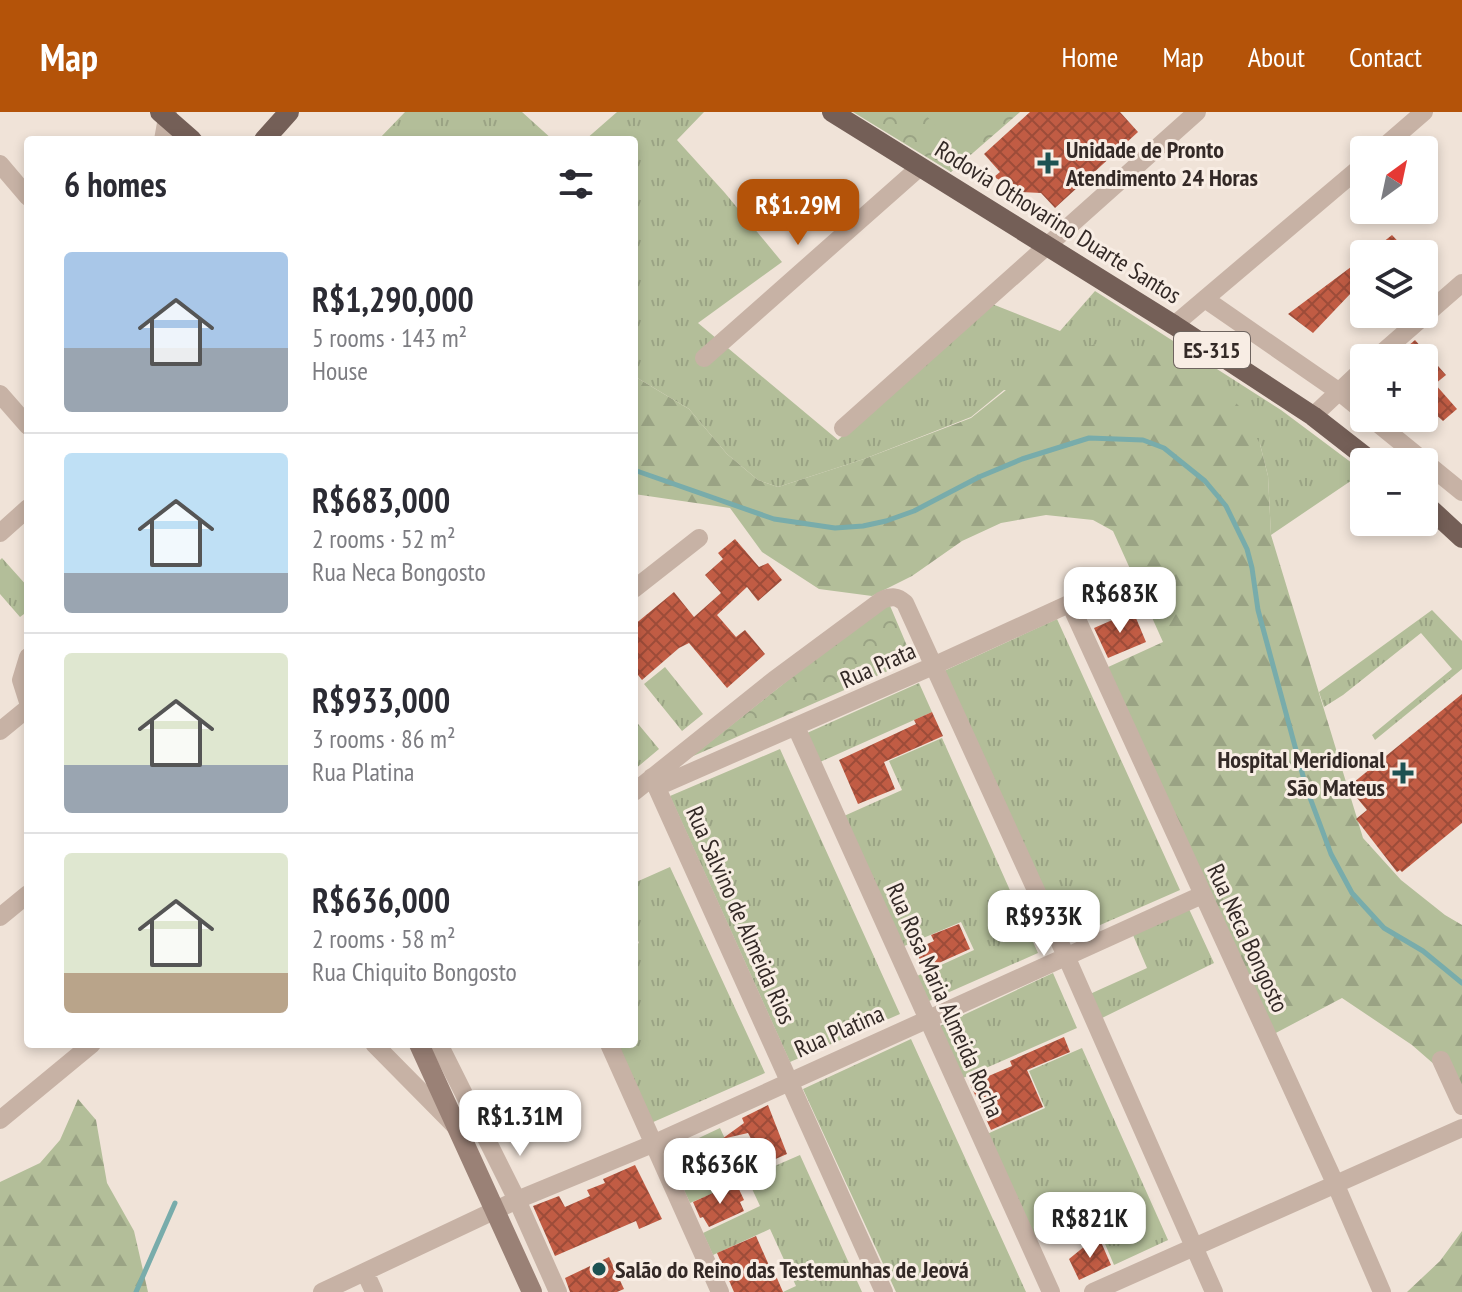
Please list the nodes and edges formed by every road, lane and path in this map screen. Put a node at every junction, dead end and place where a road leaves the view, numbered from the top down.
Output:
1 (289, 112) edge
2 (832, 112) edge
3 (1424, 112) edge
4 (1189, 114) edge
5 (165, 121) edge
6 (186, 136) edge
7 (268, 136) edge
8 (1396, 136) edge
9 (0, 164) edge
10 (920, 167) junction
11 (1350, 176) edge
12 (24, 192) edge
13 (1047, 244) junction
14 (1462, 283) edge
15 (1205, 299) junction
16 (1174, 325) junction
17 (1392, 344) edge
18 (704, 358) dead end
19 (1350, 380) edge
20 (1338, 391) junction
21 (0, 394) edge
22 (1350, 401) edge
23 (1313, 416) junction
24 (24, 421) edge
25 (843, 428) dead end
26 (1388, 432) edge
27 (1354, 448) edge
28 (1461, 491) edge
29 (1438, 504) edge
30 (24, 512) edge
31 (1438, 516) edge
32 (0, 533) edge
33 (699, 538) dead end
34 (1462, 538) edge
35 (1117, 582) dead end
36 (638, 586) edge
37 (1070, 604) junction
38 (933, 666) junction
39 (24, 670) edge
40 (24, 689) edge
41 (24, 711) edge
42 (796, 727) junction
43 (0, 731) edge
44 (654, 782) junction
45 (638, 790) edge
46 (1202, 895) junction
47 (24, 897) edge
48 (0, 917) edge
49 (1066, 956) junction
50 (926, 1018) junction
51 (87, 1048) edge
52 (378, 1048) edge
53 (421, 1048) edge
54 (441, 1048) edge
55 (611, 1048) edge
56 (1441, 1060) dead end
57 (790, 1080) junction
58 (1462, 1106) edge
59 (0, 1120) edge
60 (1462, 1128) edge
61 (458, 1129) junction
62 (655, 1143) junction
63 (1335, 1183) junction
64 (517, 1200) junction
65 (495, 1211) junction
66 (1194, 1247) junction
67 (365, 1272) junction
68 (322, 1292) edge
69 (374, 1292) edge
70 (532, 1292) edge
71 (558, 1292) edge
72 (720, 1292) edge
73 (884, 1292) edge
74 (1051, 1292) edge
75 (1093, 1292) edge
76 (1214, 1292) edge
77 (1382, 1292) edge

1 - 7 main road
2 - 10 main road, Rodovia Othovarino Duarte Santos / ES-315
3 - 8 street
4 - 13 street
5 - 6 main road
9 - 12 street
10 - 13 main road, Rodovia Othovarino Duarte Santos / ES-315
10 - 18 street
11 - 15 street
13 - 16 main road, Rodovia Othovarino Duarte Santos / ES-315
13 - 25 street
14 - 17 street
15 - 16 street
15 - 20 street
16 - 23 main road, Rodovia Othovarino Duarte Santos / ES-315
19 - 20 street
20 - 22 street
20 - 23 street
21 - 24 street
23 - 27 main road, Rodovia Othovarino Duarte Santos / ES-315
26 - 28 street
28 - 29 street
30 - 32 street
31 - 34 main road
33 - 36 street
35 - 37 street, Rua Prata
37 - 38 street, Rua Prata
37 - 46 street, Rua Neca Bongosto
38 - 42 street, Rua Prata
38 - 44 street
38 - 49 street
39 - 40 street
41 - 43 street
42 - 44 street, Rua Prata
42 - 50 street, Rua Rosa Maria Almeida Rocha
44 - 45 street
44 - 57 street, Rua Salvino de Almeida Rios
46 - 49 street, Rua Platina
46 - 63 street, Rua Neca Bongosto
47 - 48 street
49 - 50 street, Rua Platina
49 - 66 street
50 - 57 street, Rua Platina
50 - 74 street, Rua Rosa Maria Almeida Rocha
51 - 59 street
52 - 61 street
53 - 61 street
54 - 64 street
55 - 62 street
56 - 58 street
57 - 62 street, Rua Platina
57 - 73 street, Rua Salvino de Almeida Rios
60 - 63 street
61 - 65 street
62 - 64 street, Rua Platina
62 - 72 street
63 - 66 street
63 - 77 street, Rua Neca Bongosto
64 - 65 street, Rua Platina
64 - 71 street
65 - 67 street, Rua Platina
65 - 70 street
66 - 75 street
66 - 76 street
67 - 68 street, Rua Platina
67 - 69 street

